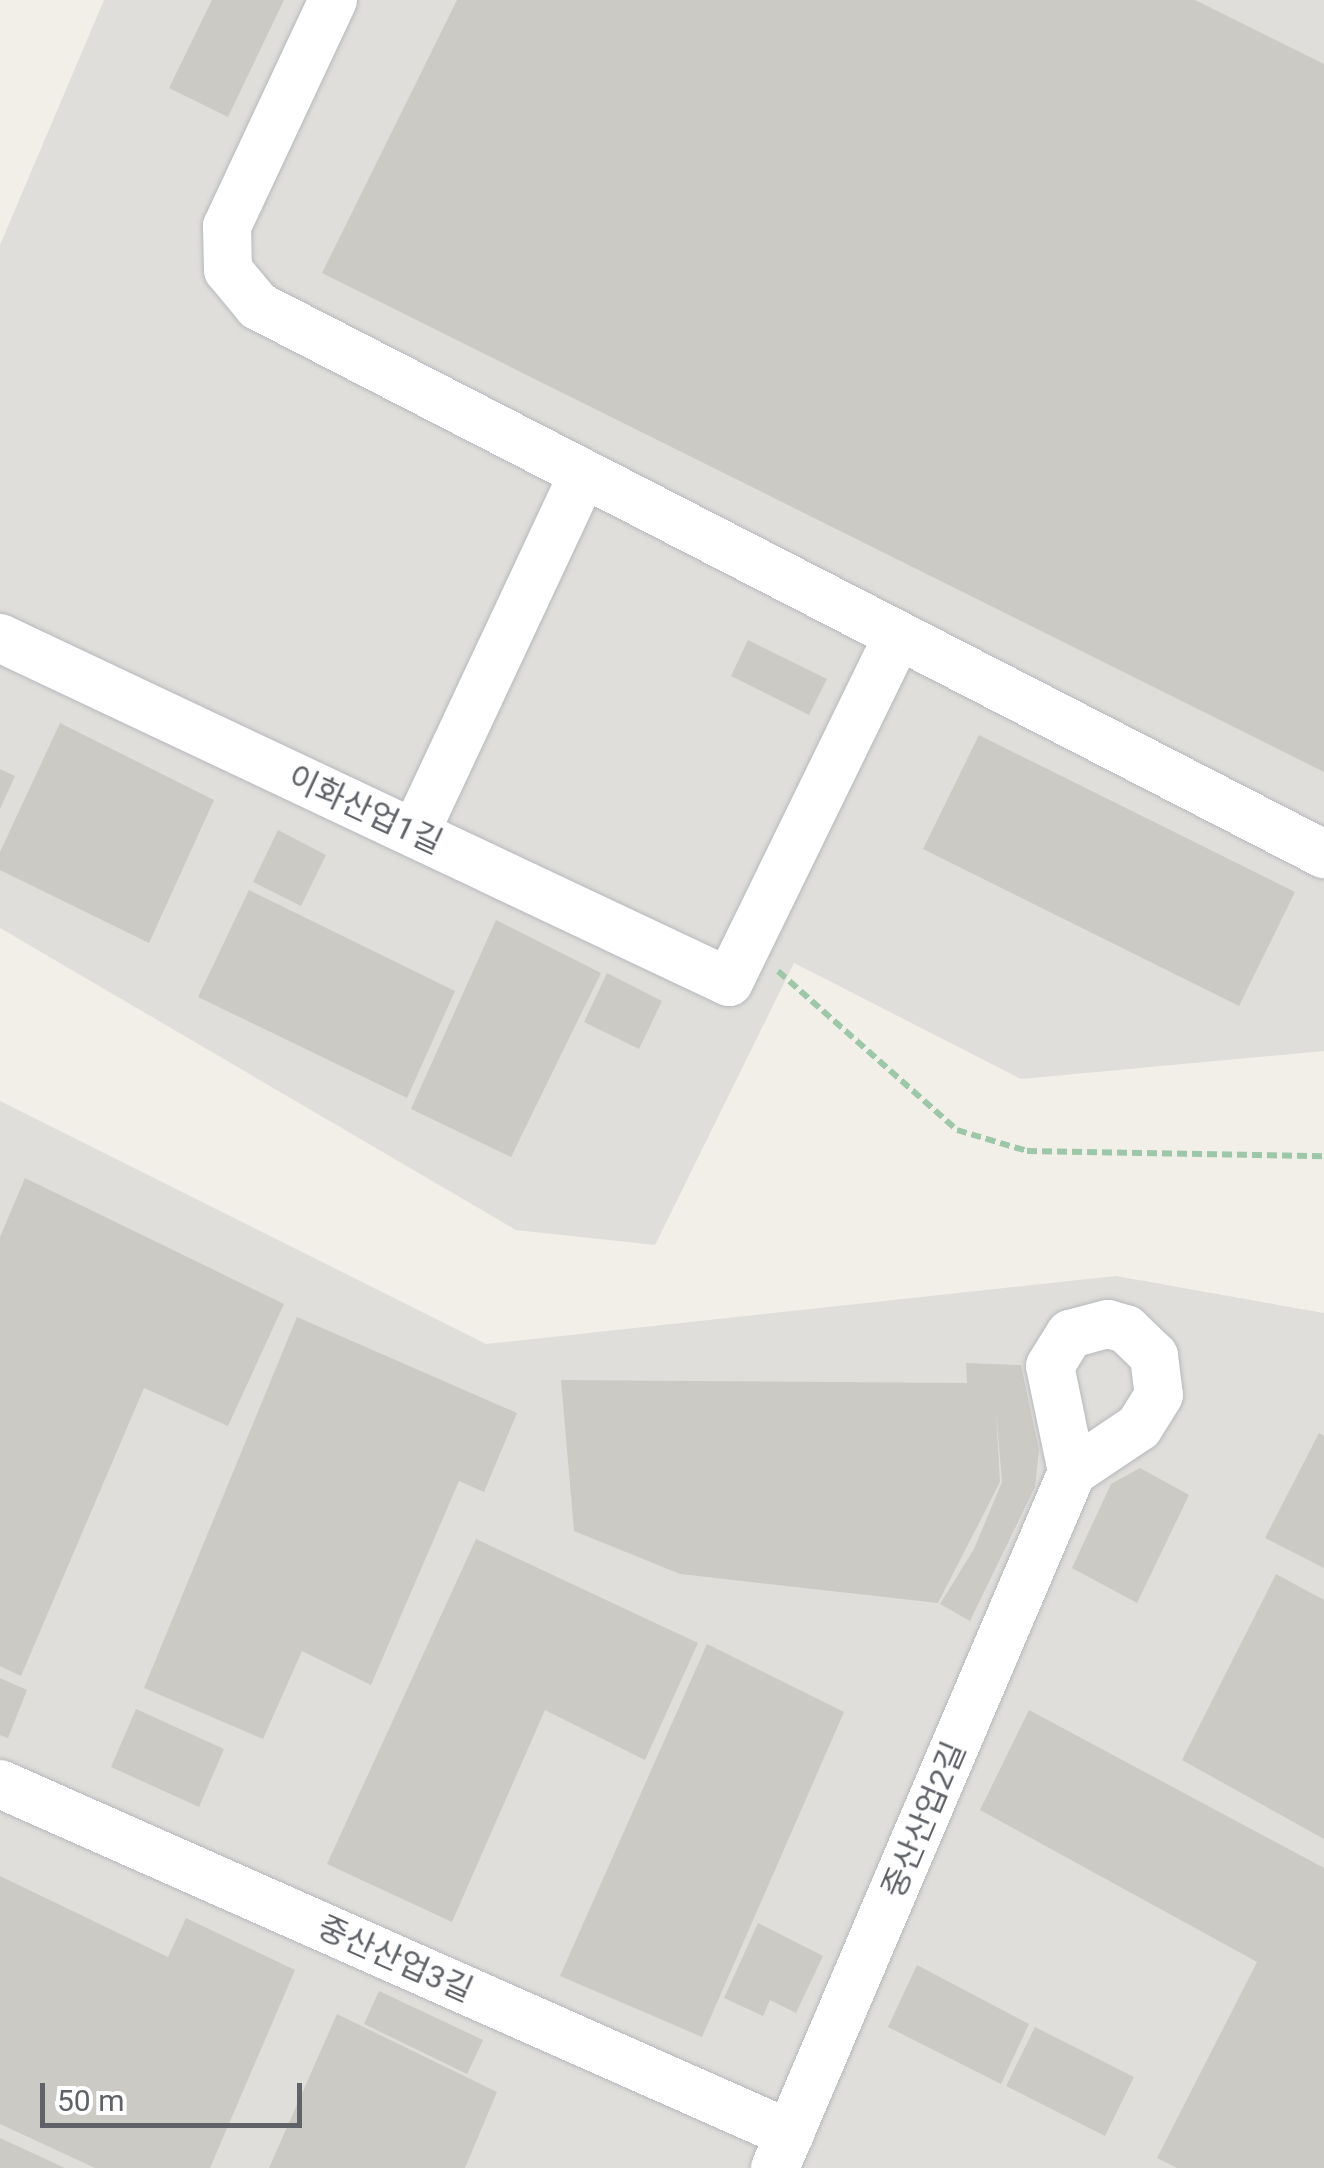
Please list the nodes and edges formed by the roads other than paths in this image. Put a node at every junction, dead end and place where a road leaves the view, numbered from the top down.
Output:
1 (333, 0) edge
2 (582, 474) junction
3 (898, 636) junction
4 (0, 638) edge
5 (415, 833) junction
6 (1324, 854) edge
7 (1072, 1472) dead end
8 (0, 1784) edge
9 (782, 2151) edge

1 - 2 street
2 - 3 street
2 - 5 street
3 - 5 street, 이화산업1길
3 - 6 street
4 - 5 street, 이화산업1길
7 - 9 street, 중산산업2길
8 - 9 street, 중산산업3길

